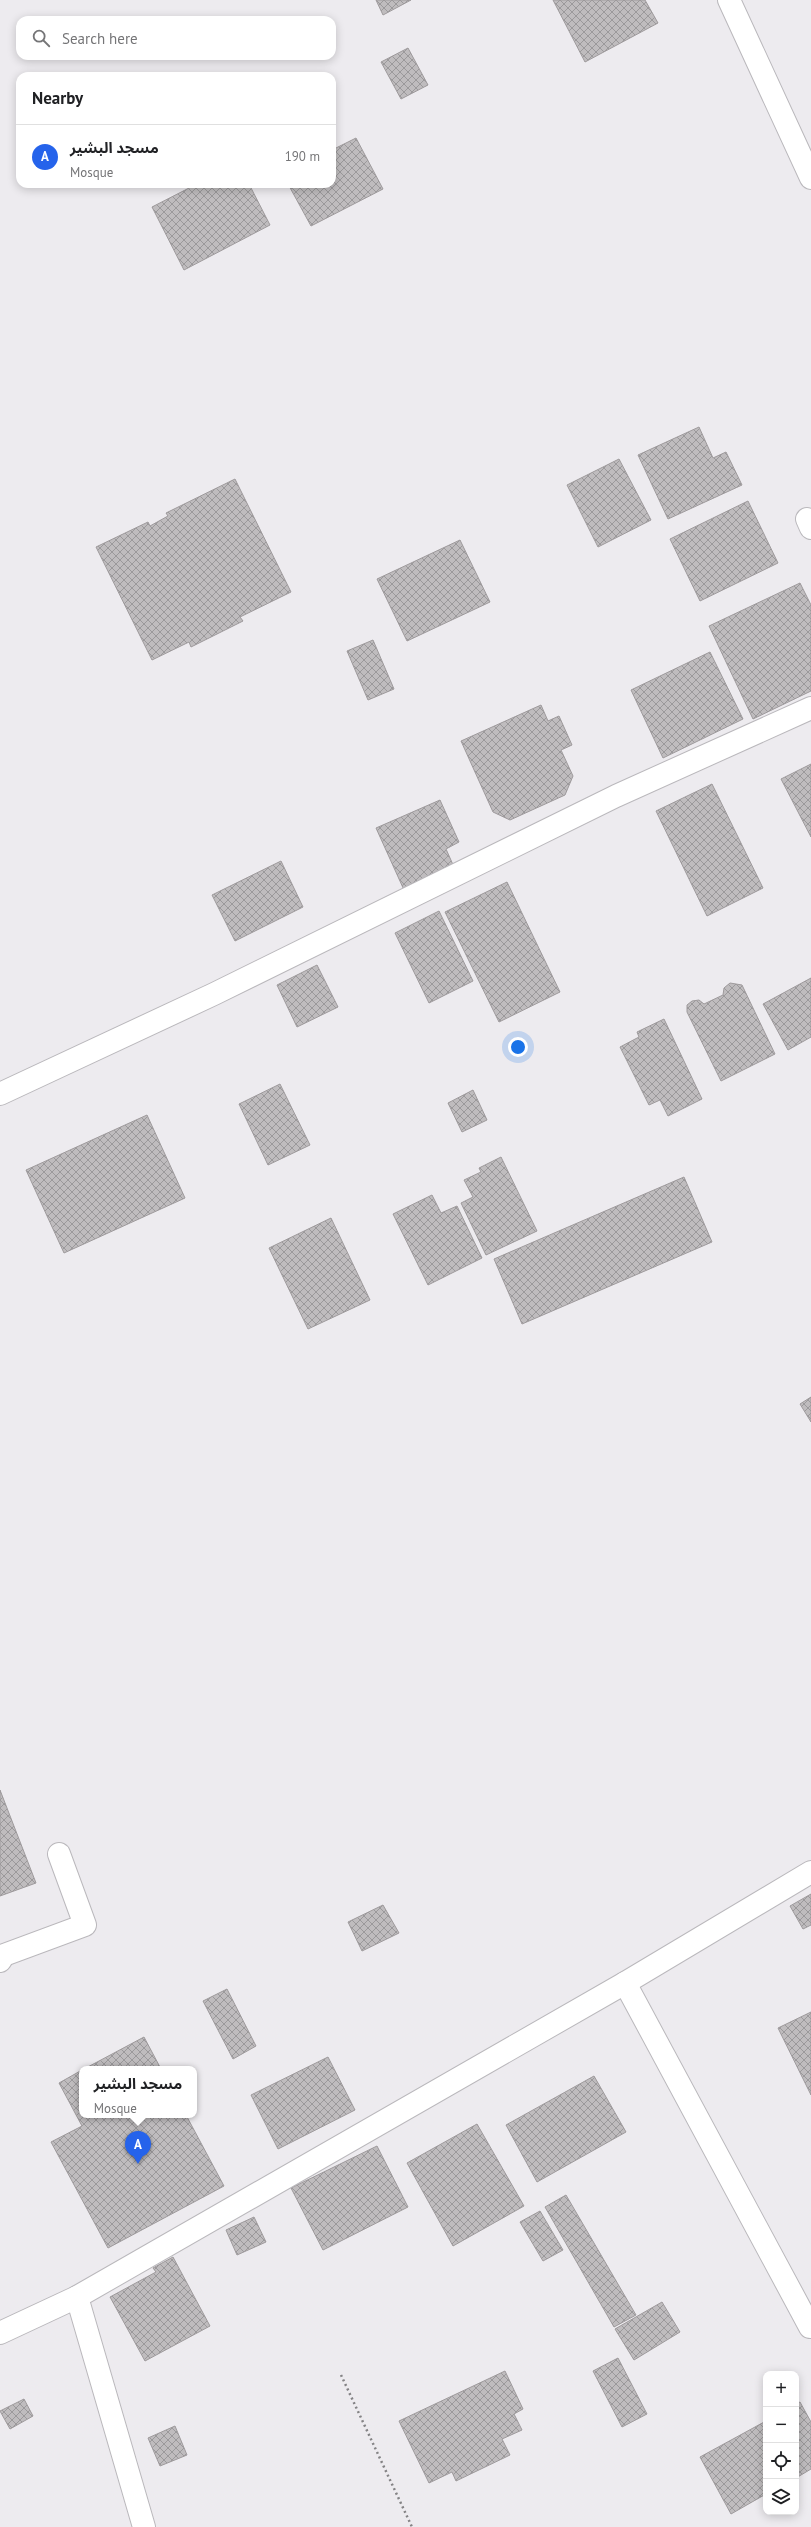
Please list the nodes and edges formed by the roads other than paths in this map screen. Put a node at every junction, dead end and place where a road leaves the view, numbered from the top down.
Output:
1 (729, 0) edge
2 (811, 178) edge
3 (811, 708) edge
4 (0, 1094) edge
5 (59, 1854) dead end
6 (811, 1872) edge
7 (0, 1961) edge
8 (625, 1983) junction
9 (77, 2298) junction
10 (810, 2327) dead end
11 (0, 2333) edge
12 (144, 2527) edge

1 - 2 street
3 - 4 street
5 - 7 street
6 - 8 street
8 - 9 street
8 - 10 street
9 - 11 street
9 - 12 street

